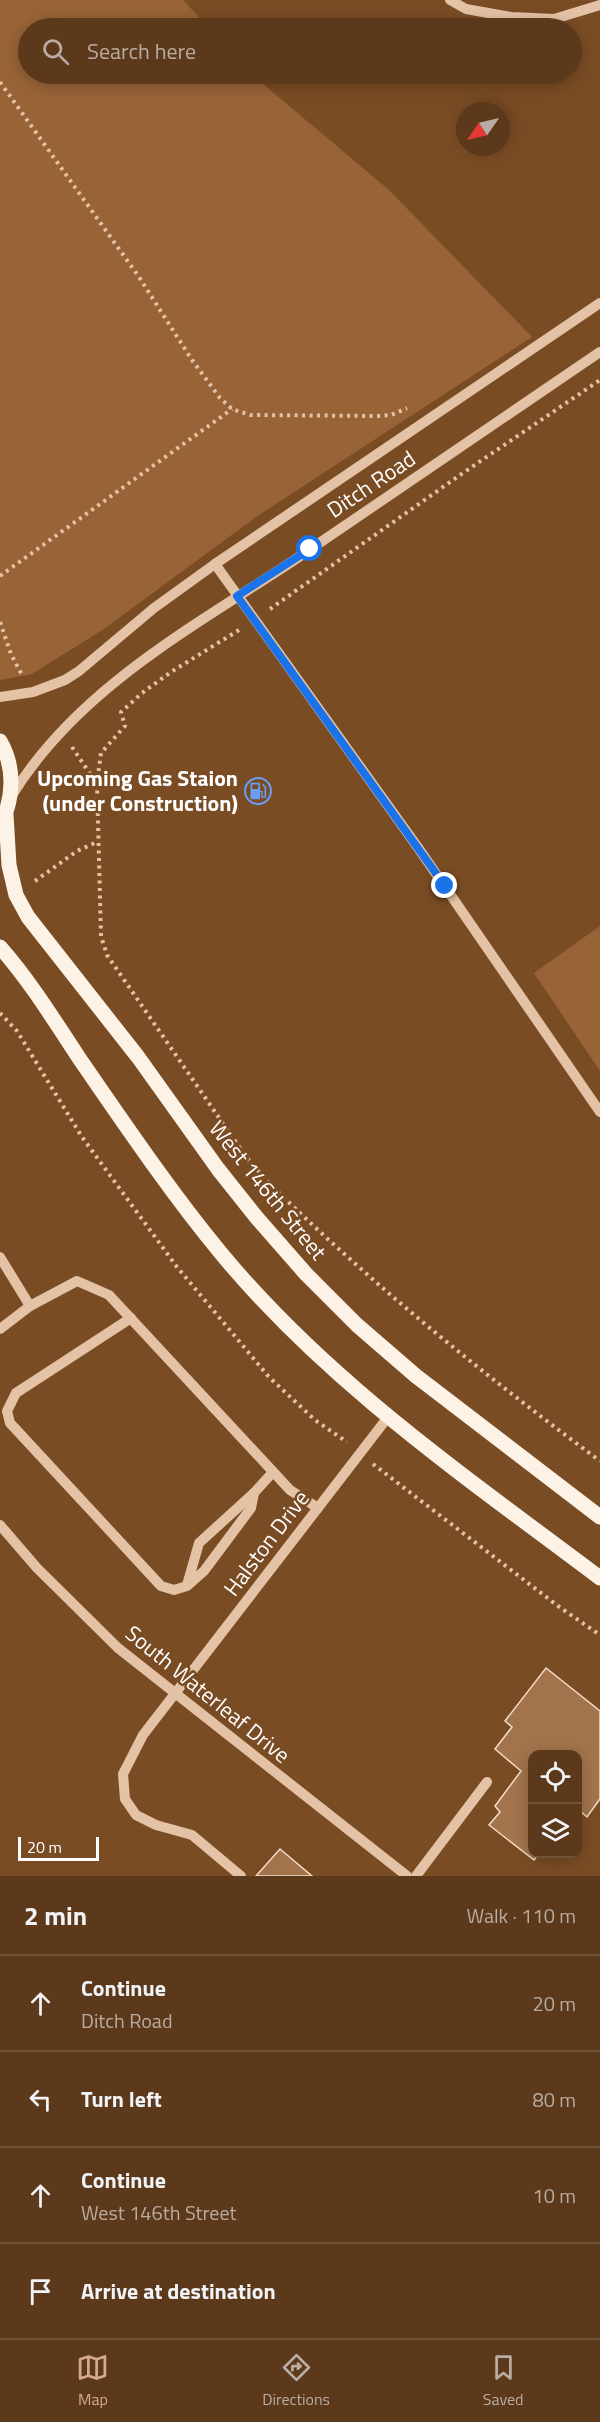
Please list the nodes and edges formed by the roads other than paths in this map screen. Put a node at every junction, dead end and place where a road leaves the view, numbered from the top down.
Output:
1 (450, 0) edge
2 (600, 5) edge
3 (532, 18) edge
4 (557, 18) edge
5 (600, 303) edge
6 (600, 352) edge
7 (215, 564) junction
8 (237, 596) junction
9 (0, 697) edge
10 (0, 741) edge
11 (11, 797) junction
12 (3, 821) edge
13 (0, 947) edge
14 (600, 1112) edge
15 (0, 1257) edge
16 (30, 1306) junction
17 (131, 1318) junction
18 (0, 1329) edge
19 (388, 1418) junction
20 (273, 1472) junction
21 (254, 1493) junction
22 (318, 1508) junction
23 (600, 1517) edge
24 (0, 1525) edge
25 (600, 1578) edge
26 (187, 1587) junction
27 (177, 1693) junction
28 (487, 1782) dead end
29 (241, 1876) edge
30 (407, 1876) edge
31 (416, 1876) edge

1 - 3 street
2 - 4 street
5 - 7 street, Ditch Road
6 - 8 street, Ditch Road
7 - 8 street
7 - 9 street, Ditch Road
8 - 11 street, Ditch Road
8 - 14 street
10 - 11 main road, West 146th Street
11 - 12 main road, West 146th Street
12 - 23 main road, West 146th Street
13 - 19 main road
15 - 16 street
16 - 17 street
16 - 18 street
17 - 20 street
17 - 26 street
19 - 22 street, Halston Drive
19 - 25 main road
20 - 21 street
20 - 22 street
21 - 26 street
21 - 26 street
22 - 27 street, Halston Drive
24 - 27 street, South Waterleaf Drive
27 - 29 street, Halston Drive
27 - 30 street, South Waterleaf Drive
28 - 31 street

